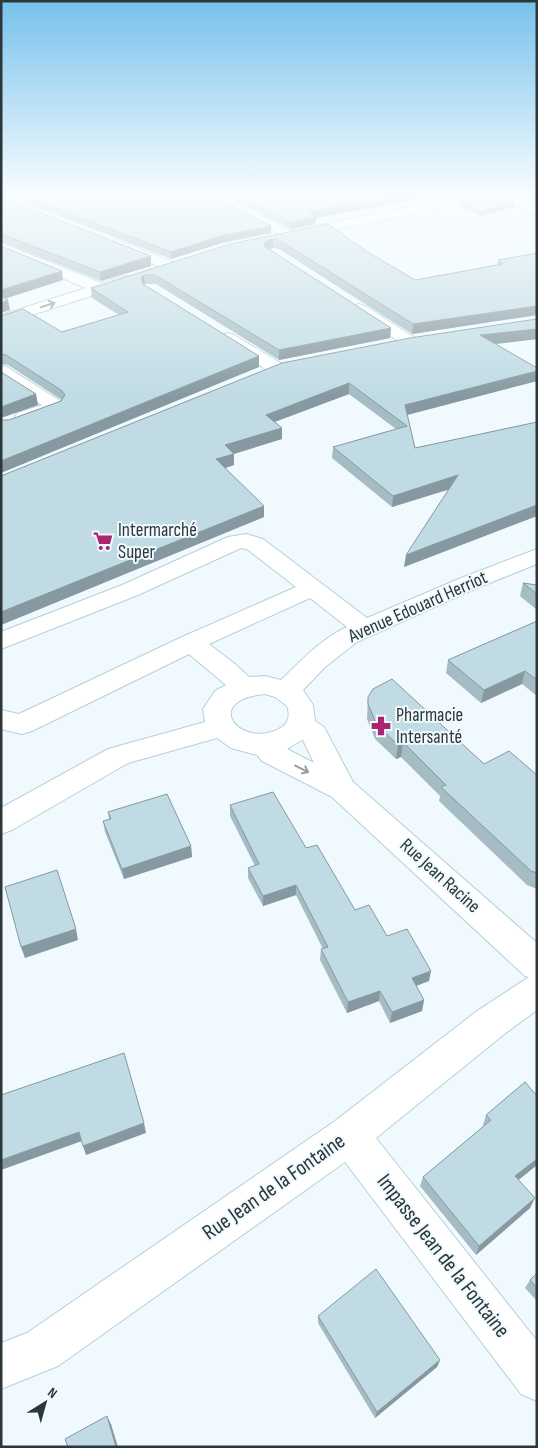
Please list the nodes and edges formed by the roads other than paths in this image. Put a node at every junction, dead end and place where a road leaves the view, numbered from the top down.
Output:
1 (40, 262) edge
2 (168, 262) edge
3 (105, 286) junction
4 (345, 300) edge
5 (1, 320) edge
6 (217, 331) edge
7 (429, 338) edge
8 (409, 342) junction
9 (380, 347) edge
10 (295, 364) edge
11 (276, 368) junction
12 (1, 371) edge
13 (258, 375) edge
14 (4, 425) edge
15 (537, 556) edge
16 (314, 588) junction
17 (364, 628) junction
18 (1, 641) edge
19 (190, 643) junction
20 (243, 687) junction
21 (286, 691) junction
22 (1, 720) edge
23 (301, 725) junction
24 (221, 728) junction
25 (265, 744) junction
26 (342, 789) junction
27 (1, 822) edge
28 (537, 965) edge
29 (537, 990) edge
30 (349, 1135) junction
31 (1, 1366) edge
32 (537, 1378) edge

1 - 3 street
2 - 3 street
5 -> 3 street
4 - 8 street
6 - 11 street
7 - 8 street
8 - 9 street
10 - 11 street
11 - 13 street
12 - 14 street
15 - 17 street, Avenue Edouard Herriot
16 - 17 street
16 - 18 street
16 - 19 street
17 - 21 street, Avenue Edouard Herriot
19 - 20 street
19 - 22 street
20 - 21 street
20 - 24 street
21 - 23 street
23 - 25 street
23 - 26 street, Rue Jean Racine
24 - 25 street
24 - 27 street
25 -> 26 street, Rue Jean Racine
26 - 28 street, Rue Jean Racine
29 - 30 street, Rue Jean de la Fontaine
30 - 31 street, Rue Jean de la Fontaine
30 - 32 street, Impasse Jean de la Fontaine

